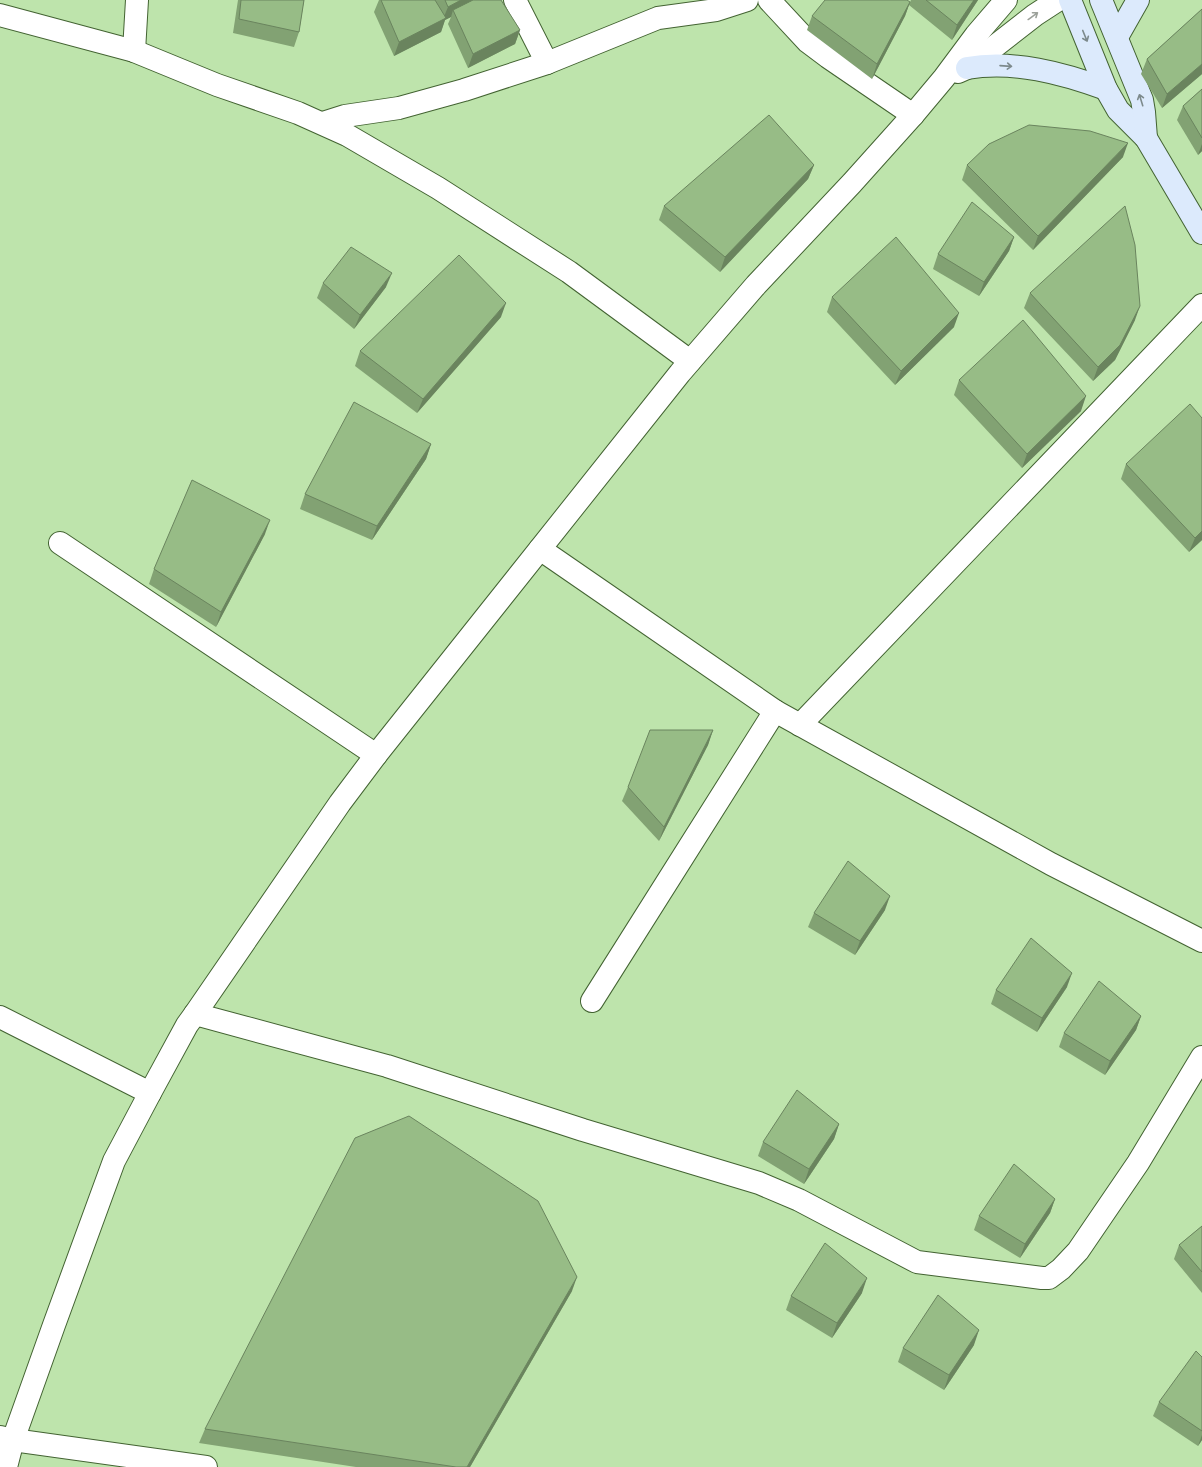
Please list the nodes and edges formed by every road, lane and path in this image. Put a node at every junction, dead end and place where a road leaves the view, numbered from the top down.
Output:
1 (137, 0) edge
2 (515, 0) edge
3 (747, 0) edge
4 (769, 0) edge
5 (1006, 0) edge
6 (1058, 0) edge
7 (1070, 0) edge
8 (1101, 0) edge
9 (1138, 0) edge
10 (0, 14) edge
11 (1116, 37) junction
12 (134, 51) junction
13 (547, 63) junction
14 (967, 68) junction
15 (944, 78) junction
16 (1106, 88) junction
17 (913, 115) junction
18 (323, 123) junction
19 (1146, 138) junction
20 (1202, 233) edge
21 (1202, 305) edge
22 (690, 361) junction
23 (60, 543) dead end
24 (540, 549) junction
25 (775, 711) junction
26 (800, 725) junction
27 (376, 755) junction
28 (1202, 941) edge
29 (592, 1001) dead end
30 (195, 1014) junction
31 (0, 1017) edge
32 (1202, 1057) edge
33 (150, 1093) junction
34 (7, 1438) edge
35 (6, 1467) edge
36 (206, 1467) edge

1 - 12 street
2 - 13 street
3 - 13 street
4 - 17 street
5 - 15 street
14 -> 6 street
7 -> 16 street
8 - 11 street
9 - 11 street
10 - 12 street
19 -> 11 street
12 - 18 street
13 - 18 street
14 - 15 street
14 -> 16 street
15 - 17 street
16 - 19 street
17 - 22 street
18 - 22 street
19 - 20 street
21 - 26 street
22 - 24 street
23 - 27 street
24 - 25 street
24 - 27 street
25 - 26 street
25 - 29 street
26 - 28 street
27 - 30 street
30 - 32 street
30 - 33 street
31 - 33 street
33 - 34 street
34 - 35 street
34 - 36 street

